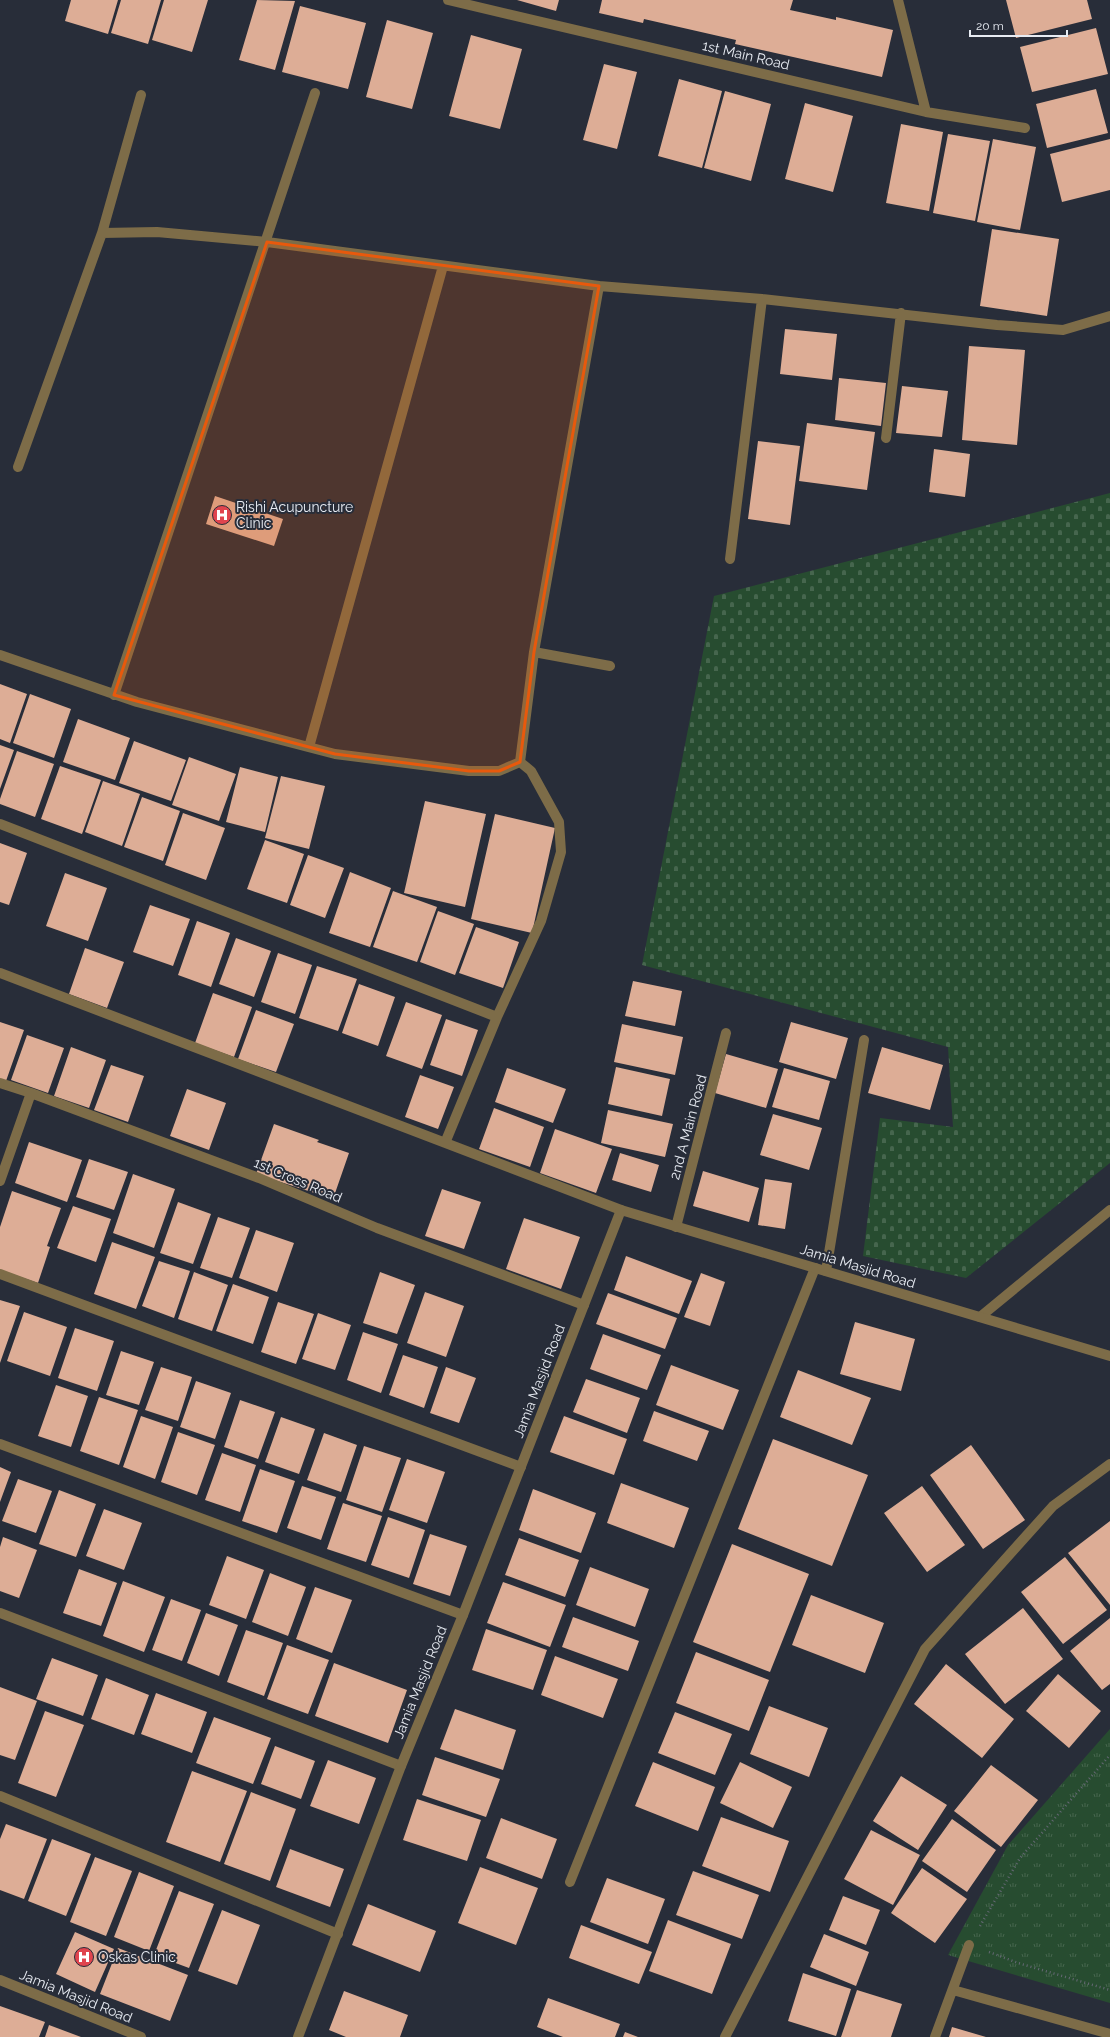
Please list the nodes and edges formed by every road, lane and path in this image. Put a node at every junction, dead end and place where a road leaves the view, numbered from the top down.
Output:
1 (448, 0) edge
2 (898, 0) edge
3 (141, 94) dead end
4 (315, 94) dead end
5 (926, 112) junction
6 (1025, 128) dead end
7 (102, 233) junction
8 (267, 242) junction
9 (443, 266) junction
10 (599, 286) junction
11 (762, 299) junction
12 (901, 313) junction
13 (1110, 316) edge
14 (886, 438) dead end
15 (18, 467) dead end
16 (730, 559) dead end
17 (534, 652) junction
18 (0, 655) edge
19 (610, 666) dead end
20 (114, 695) junction
21 (308, 747) junction
22 (520, 762) junction
23 (0, 824) edge
24 (0, 973) edge
25 (497, 1017) junction
26 (726, 1033) dead end
27 (864, 1040) dead end
28 (0, 1083) edge
29 (32, 1093) junction
30 (445, 1143) junction
31 (0, 1181) edge
32 (621, 1210) junction
33 (1110, 1210) edge
34 (676, 1227) junction
35 (815, 1268) junction
36 (826, 1271) junction
37 (0, 1274) edge
38 (584, 1305) junction
39 (980, 1317) junction
40 (1110, 1356) edge
41 (0, 1444) edge
42 (1110, 1464) edge
43 (521, 1467) junction
44 (0, 1613) edge
45 (463, 1615) junction
46 (1110, 1755) edge
47 (401, 1766) junction
48 (0, 1796) edge
49 (570, 1882) dead end
50 (338, 1934) junction
51 (969, 1945) junction
52 (0, 1980) edge
53 (953, 1990) junction
54 (1110, 1990) edge
55 (1110, 2034) edge
56 (137, 2036) edge
57 (298, 2037) edge
58 (725, 2037) edge
59 (935, 2037) edge

1 - 5 street, 1st Main Road
2 - 5 street
3 - 7 street
4 - 8 street
5 - 6 street, 1st Main Road
7 - 8 street
7 - 15 street
8 - 9 street
8 - 20 street
9 - 10 street
9 - 21 street
10 - 11 street
10 - 17 street
11 - 12 street
11 - 16 street
12 - 13 street
12 - 14 street
17 - 19 street
17 - 22 street
18 - 20 street
20 - 21 street
21 - 22 street
22 - 25 street
23 - 25 street
24 - 30 street
25 - 30 street
26 - 34 street, 2nd A Main Road
27 - 36 street
28 - 29 street, 1st Cross Road
29 - 31 street
29 - 38 street, 1st Cross Road
30 - 32 street
32 - 34 street, Jamia Masjid Road
32 - 38 street, Jamia Masjid Road
33 - 39 street
34 - 35 street, Jamia Masjid Road
35 - 36 street, Jamia Masjid Road
35 - 49 street
36 - 39 street, Jamia Masjid Road
37 - 43 street
38 - 43 street, Jamia Masjid Road
39 - 40 street, Jamia Masjid Road
41 - 45 street
42 - 58 street
43 - 45 street, Jamia Masjid Road
44 - 47 street
45 - 47 street, Jamia Masjid Road
46 - 51 path
47 - 50 street, Jamia Masjid Road
48 - 50 street
50 - 57 street, Jamia Masjid Road
51 - 53 street
51 - 54 path
52 - 56 street, Jamia Masjid Road
53 - 55 street
53 - 59 street

